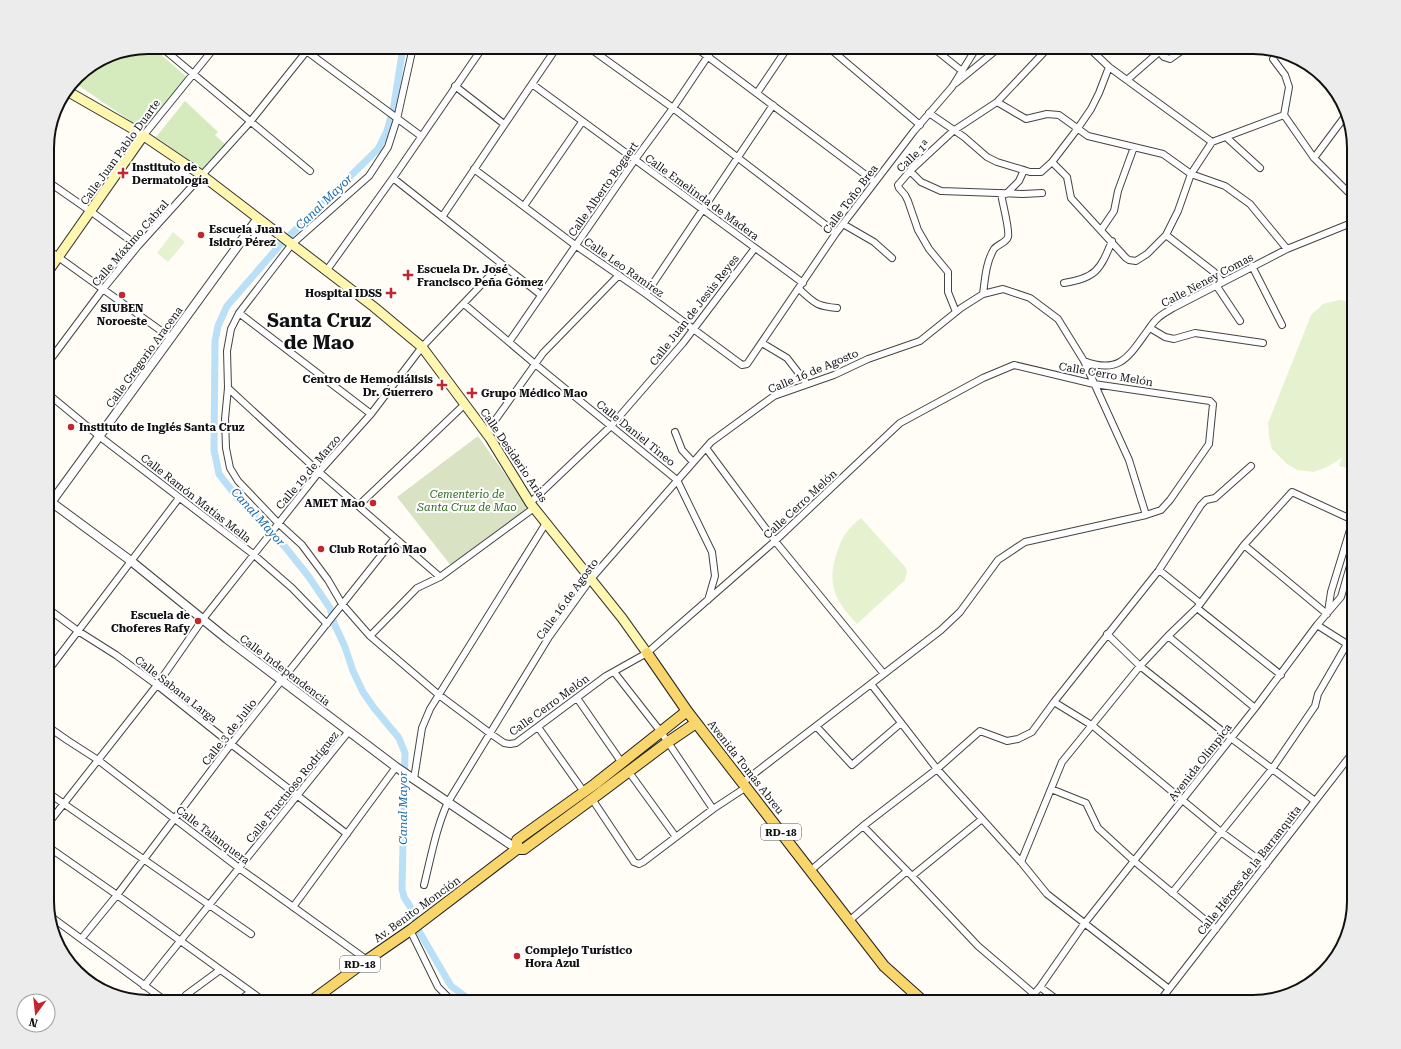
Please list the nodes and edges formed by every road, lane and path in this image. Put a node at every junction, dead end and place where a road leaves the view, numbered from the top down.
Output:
1 (170, 54) edge
2 (210, 54) edge
3 (304, 54) edge
4 (314, 54) edge
5 (411, 54) edge
6 (478, 54) edge
7 (552, 54) edge
8 (598, 54) edge
9 (705, 54) edge
10 (783, 54) edge
11 (836, 54) edge
12 (941, 54) edge
13 (973, 54) edge
14 (992, 54) edge
15 (1042, 54) edge
16 (1096, 54) edge
17 (1152, 54) edge
18 (1161, 54) edge
19 (1177, 54) edge
20 (708, 56) junction
21 (1274, 57) edge
22 (1109, 66) junction
23 (962, 71) junction
24 (194, 74) junction
25 (1127, 80) junction
26 (532, 84) junction
27 (455, 86) junction
28 (952, 88) junction
29 (757, 93) junction
30 (71, 94) edge
31 (997, 102) junction
32 (773, 105) junction
33 (672, 108) junction
34 (929, 113) junction
35 (1284, 116) junction
36 (396, 118) junction
37 (1343, 120) edge
38 (250, 122) junction
39 (582, 122) junction
40 (504, 124) junction
41 (920, 125) junction
42 (1078, 128) junction
43 (953, 130) junction
44 (144, 136) junction
45 (421, 136) junction
46 (1226, 137) junction
47 (1212, 142) junction
48 (1134, 147) junction
49 (737, 158) junction
50 (1314, 158) junction
51 (634, 160) junction
52 (1052, 162) junction
53 (474, 168) junction
54 (1260, 168) dead end
55 (1024, 170) junction
56 (310, 171) dead end
57 (910, 171) junction
58 (1190, 174) junction
59 (203, 176) junction
60 (393, 178) junction
61 (875, 182) junction
62 (54, 186) edge
63 (1347, 191) edge
64 (1042, 193) dead end
65 (1004, 194) junction
66 (524, 206) junction
67 (704, 210) junction
68 (91, 211) junction
69 (442, 217) junction
70 (258, 218) junction
71 (843, 224) junction
72 (1347, 225) edge
73 (1102, 230) junction
74 (836, 233) junction
75 (1166, 235) junction
76 (288, 240) junction
77 (1112, 241) junction
78 (576, 245) junction
79 (138, 246) junction
80 (755, 248) junction
81 (1288, 248) junction
82 (54, 254) edge
83 (59, 257) junction
84 (892, 258) dead end
85 (54, 264) edge
86 (501, 264) junction
87 (1252, 266) junction
88 (327, 270) junction
89 (619, 275) junction
90 (1064, 283) dead end
91 (1219, 283) junction
92 (801, 286) junction
93 (103, 289) junction
94 (646, 294) junction
95 (982, 294) junction
96 (541, 295) junction
97 (464, 304) junction
98 (837, 308) dead end
99 (956, 312) junction
100 (239, 313) junction
101 (1240, 321) dead end
102 (1282, 325) dead end
103 (1150, 328) junction
104 (694, 329) junction
105 (171, 338) junction
106 (509, 342) junction
107 (762, 343) junction
108 (1264, 343) dead end
109 (422, 347) junction
110 (54, 355) edge
111 (1084, 361) junction
112 (535, 364) junction
113 (744, 366) joint
114 (807, 384) junction
115 (1094, 384) junction
116 (228, 388) junction
117 (54, 399) edge
118 (465, 404) junction
119 (371, 414) junction
120 (611, 426) junction
121 (675, 432) dead end
122 (486, 433) junction
123 (99, 436) junction
124 (706, 448) junction
125 (693, 462) junction
126 (1251, 466) dead end
127 (319, 472) junction
128 (677, 480) junction
129 (54, 496) edge
130 (179, 498) junction
131 (358, 506) junction
132 (532, 506) junction
133 (54, 507) edge
134 (1146, 515) junction
135 (1347, 516) edge
136 (278, 523) junction
137 (546, 523) junction
138 (395, 538) junction
139 (775, 541) junction
140 (1347, 541) edge
141 (1244, 545) junction
142 (253, 554) junction
143 (131, 562) junction
144 (1159, 570) junction
145 (1347, 576) edge
146 (440, 577) junction
147 (590, 580) junction
148 (708, 600) junction
149 (342, 604) junction
150 (1199, 606) junction
151 (54, 613) edge
152 (1327, 614) junction
153 (203, 619) junction
154 (327, 623) junction
155 (1317, 625) junction
156 (78, 631) junction
157 (1107, 634) junction
158 (370, 636) junction
159 (1168, 636) junction
160 (647, 653) junction
161 (54, 663) edge
162 (1140, 666) junction
163 (614, 672) junction
164 (884, 674) junction
165 (1281, 675) junction
166 (282, 681) junction
167 (871, 684) junction
168 (157, 685) junction
169 (439, 695) junction
170 (577, 698) junction
171 (1054, 702) junction
172 (1256, 708) junction
173 (686, 711) junction
174 (696, 723) junction
175 (901, 723) junction
176 (816, 726) junction
177 (1093, 726) junction
178 (538, 727) junction
179 (54, 731) edge
180 (349, 732) junction
181 (660, 732) junction
182 (491, 734) junction
183 (1231, 738) junction
184 (668, 742) junction
185 (231, 744) junction
186 (98, 760) junction
187 (1347, 760) edge
188 (622, 763) junction
189 (397, 768) junction
190 (936, 769) junction
191 (1272, 769) junction
192 (629, 772) junction
193 (413, 778) junction
194 (744, 786) junction
195 (1051, 789) junction
196 (584, 792) junction
197 (298, 796) junction
198 (54, 797) edge
199 (592, 800) junction
200 (1183, 800) junction
201 (1315, 801) junction
202 (448, 802) junction
203 (63, 804) junction
204 (713, 809) junction
205 (54, 816) edge
206 (175, 818) junction
207 (982, 819) junction
208 (863, 826) junction
209 (1221, 832) junction
210 (347, 834) junction
211 (676, 837) junction
212 (517, 848) junction
213 (54, 851) edge
214 (144, 859) junction
215 (1134, 861) junction
216 (1021, 862) junction
217 (1266, 864) junction
218 (239, 868) junction
219 (810, 871) junction
220 (910, 873) junction
221 (424, 885) dead end
222 (1172, 893) junction
223 (117, 895) junction
224 (208, 906) junction
225 (293, 907) junction
226 (56, 921) edge
227 (849, 921) junction
228 (1084, 924) junction
229 (411, 929) junction
230 (1216, 929) junction
231 (251, 934) dead end
232 (81, 939) junction
233 (179, 941) junction
234 (367, 960) junction
235 (220, 970) junction
236 (144, 986) junction
237 (1040, 987) junction
238 (1169, 989) junction
239 (251, 992) junction
240 (1034, 994) joint
241 (157, 995) edge
242 (186, 995) dead end
243 (247, 995) edge
244 (255, 995) edge
245 (320, 995) edge
246 (446, 995) edge
247 (916, 995) edge
248 (1051, 995) edge
249 (1164, 995) edge

1 - 24 street
2 - 24 street, Calle Juan Pablo Duarte
3 - 38 street, Calle Máximo Cabral
4 - 36 street
5 - 36 street
6 - 27 street
7 - 26 street
8 - 33 street
9 - 20 street
10 - 29 street
11 - 41 street
12 - 23 street
13 - 23 street, Calle Toño Brea
14 - 28 street
15 - 31 street, Calle 1ª
16 - 22 street
17 - 25 street
18 - 19 street
20 - 29 street
20 - 33 street, Calle Alberto Bogaert
21 - 35 street
22 - 25 street
22 - 42 street
23 - 28 street, Calle Toño Brea
24 - 38 street
24 - 44 street, Calle Juan Pablo Duarte
25 - 47 street
26 - 39 street, Calle Emelinda de Madera
26 - 40 street
27 - 40 street
27 - 45 street
28 - 34 street, Calle Toño Brea
29 - 32 street
30 - 44 main road, Calle Desiderio Arias
31 - 42 street
31 - 43 street, Calle 1ª
32 - 49 street
32 - 61 street
33 - 49 street
33 - 51 street, Calle Alberto Bogaert
34 - 41 street, Calle Toño Brea
34 - 43 street
35 - 46 street
35 - 50 street
36 - 45 street
36 - 76 street
37 - 50 street
38 - 56 street
38 - 59 street, Calle Máximo Cabral
39 - 51 street, Calle Emelinda de Madera
39 - 66 street
40 - 53 street
41 - 61 street, Calle Toño Brea
42 - 48 street
42 - 52 street
43 - 55 street
43 - 57 street, Calle 1ª
44 - 59 main road, Calle Desiderio Arias
44 - 68 main road, Calle Juan Pablo Duarte
45 - 60 street
46 - 47 street
46 - 54 street
47 - 58 street
48 - 58 street
48 - 73 street
49 - 67 street
49 - 74 street
50 - 63 street
51 - 67 street, Calle Emelinda de Madera
51 - 78 street, Calle Alberto Bogaert
52 - 55 street
52 - 73 street
53 - 66 street, Calle Leo Ramírez
53 - 69 street
55 - 65 street
57 - 65 street
57 - 99 street, Calle 1ª
58 - 75 street
58 - 81 street
59 - 70 main road, Calle Desiderio Arias
59 - 79 street, Calle Máximo Cabral
60 - 69 street
60 - 88 street
61 - 71 street, Calle Toño Brea
62 - 68 street
64 - 65 street
65 - 95 street
66 - 78 street, Calle Leo Ramírez
67 - 80 street, Calle Emelinda de Madera
67 - 94 street
68 - 79 street
68 - 83 main road, Calle Juan Pablo Duarte
69 - 86 street
70 - 76 main road, Calle Desiderio Arias
70 - 105 street, Calle Gregorio Aracena
71 - 74 street, Calle Toño Brea
71 - 84 street
72 - 81 street, Calle Neney Comas
73 - 77 street
74 - 92 street, Calle Toño Brea
75 - 77 street
75 - 91 street
76 - 88 main road, Calle Desiderio Arias
76 - 100 street
77 - 90 street
78 - 89 street, Calle Leo Ramírez
78 - 96 street, Calle Alberto Bogaert
79 - 93 street, Calle Máximo Cabral
80 - 92 street, Calle Emelinda de Madera
80 - 104 street, Calle Juan de Jesús Reyes
81 - 87 street, Calle Neney Comas
82 - 83 street
83 - 85 main road, Calle Juan Pablo Duarte
83 - 93 street
86 - 96 street
86 - 97 street, Calle 19 de Marzo
87 - 91 street, Calle Neney Comas
87 - 102 street
88 - 109 main road, Calle Desiderio Arias
89 - 94 street, Calle Leo Ramírez
89 - 112 street
91 - 101 street
91 - 103 street, Calle Neney Comas
92 - 98 street, Calle Emelinda de Madera
92 - 107 street, Calle Toño Brea
93 - 105 street
93 - 110 street, Calle Máximo Cabral
94 - 104 street, Calle Leo Ramírez
95 - 99 street, Calle 16 de Agosto
95 - 111 street, Calle 16 de Agosto
96 - 106 street, Calle Alberto Bogaert
97 - 106 street, Calle Daniel Tineo
97 - 109 street, Calle 19 de Marzo
99 - 114 street, Calle 16 de Agosto
100 - 116 street
100 - 119 street
103 - 108 street
103 - 111 street, Calle Neney Comas
104 - 113 street, Calle Leo Ramírez
104 - 120 street, Calle Juan de Jesús Reyes
105 - 123 street, Calle Gregorio Aracena
106 - 112 street, Calle Daniel Tineo
107 - 113 street, Calle Toño Brea
107 - 114 street
109 - 118 main road, Calle Desiderio Arias
109 - 119 street, Calle 19 de Marzo
111 - 115 street, Calle 16 de Agosto
112 - 120 street, Calle Daniel Tineo
112 - 122 street
114 - 124 street, Calle 16 de Agosto
115 - 134 street, Calle 16 de Agosto
115 - 134 street, Calle Cerro Melón
115 - 139 street, Calle Cerro Melón
116 - 127 street
116 - 136 street
117 - 123 street, Calle Ramón Matías Mella
118 - 122 main road, Calle Desiderio Arias
118 - 131 street
119 - 127 street, Calle 19 de Marzo
120 - 128 street, Calle Daniel Tineo
120 - 132 street, Calle Juan de Jesús Reyes
121 - 125 street
122 - 132 main road, Calle Desiderio Arias
123 - 129 street, Calle Gregorio Aracena
123 - 130 street, Calle Ramón Matías Mella
124 - 125 street, Calle 16 de Agosto
124 - 139 street
125 - 128 street, Calle 16 de Agosto
126 - 144 street
127 - 131 street
127 - 136 street, Calle 19 de Marzo
128 - 147 street, Calle 16 de Agosto
128 - 148 street, Calle Daniel Tineo
130 - 142 street, Calle Ramón Matías Mella
130 - 143 street
131 - 138 street
132 - 137 main road, Calle Desiderio Arias
132 - 146 street, Calle Juan de Jesús Reyes
133 - 143 street, Calle Independencia
134 - 164 street, Calle Cerro Melón
135 - 141 street
136 - 142 street, Calle 19 de Marzo
136 - 149 street
137 - 147 main road, Calle Desiderio Arias
137 - 169 street
138 - 146 street
138 - 149 street, Calle 3 de Julio
139 - 148 street, Calle Cerro Melón
139 - 164 street
140 - 152 street
141 - 150 street
141 - 152 street
142 - 153 street, Calle 19 de Marzo
142 - 154 street, Calle Ramón Matías Mella
143 - 153 street, Calle Independencia
143 - 156 street
144 - 150 street
144 - 157 street
145 - 152 street, Avenida Olímpica
146 - 158 street, Calle Juan de Jesús Reyes
147 - 160 main road, Calle Desiderio Arias
147 - 182 street, Calle 16 de Agosto
148 - 160 street, Calle Cerro Melón
149 - 154 street, Calle 3 de Julio
149 - 158 street
150 - 159 street
150 - 165 street
151 - 156 street, Calle Sabana Larga
152 - 155 street, Avenida Olímpica
153 - 166 street, Calle Independencia
153 - 168 street, Calle 19 de Marzo
154 - 166 street, Calle 3 de Julio
155 - 165 street, Avenida Olímpica
155 - 191 street
156 - 161 street
156 - 168 street, Calle Sabana Larga
157 - 162 street
157 - 171 street
158 - 169 street
159 - 162 street
159 - 172 street
160 - 163 street, Calle Cerro Melón
160 - 173 main road, Avenida Tomas Abreu / RD-18
162 - 177 street
162 - 183 street
163 - 170 street, Calle Cerro Melón
163 - 181 street
164 - 167 street, Calle Cerro Melón
165 - 172 street, Avenida Olímpica
166 - 180 street, Calle Independencia
166 - 185 street, Calle 3 de Julio
167 - 175 street
167 - 176 street, Calle Cerro Melón
168 - 185 street, Calle Sabana Larga
168 - 186 street, Calle 19 de Marzo
169 - 182 street
169 - 193 street
170 - 178 street, Calle Cerro Melón
170 - 188 street
171 - 177 street
171 - 190 street
172 - 183 street, Avenida Olímpica
173 - 174 main road, Avenida Tomas Abreu / RD-18
173 - 181 main road, Av. Benito Monción / RD-18
174 - 184 main road, Av. Benito Monción / RD-18
174 - 194 main road, Avenida Tomas Abreu / RD-18
175 - 176 street
175 - 190 street
176 - 194 street, Calle Cerro Melón
177 - 195 street
177 - 200 street
178 - 182 street, Calle Cerro Melón
178 - 196 street
179 - 186 street, Calle Talanquera
180 - 189 street, Calle Independencia
180 - 197 street, Calle Fructuoso Rodríguez
181 - 184 street
181 - 188 main road, Av. Benito Monción / RD-18
182 - 202 street, Calle 16 de Agosto
183 - 191 street
183 - 200 street, Avenida Olímpica
184 - 192 main road, Av. Benito Monción / RD-18
184 - 204 street
185 - 197 street, Calle Sabana Larga
185 - 206 street, Calle 3 de Julio
186 - 203 street, Calle 19 de Marzo
186 - 206 street, Calle Talanquera
187 - 201 street, Calle Héroes de la Barranquita
188 - 196 main road, Av. Benito Monción / RD-18
189 - 193 street, Calle Independencia
189 - 210 street
190 - 207 street
190 - 208 street
191 - 201 street
191 - 209 street
192 - 199 main road, Av. Benito Monción / RD-18
192 - 211 street
193 - 202 street, Calle Independencia
194 - 204 street, Calle Cerro Melón
194 - 219 main road, Avenida Tomas Abreu / RD-18
195 - 215 street
195 - 216 street
196 - 212 main road, Av. Benito Monción / RD-18
197 - 210 street, Calle Sabana Larga
197 - 218 street, Calle Fructuoso Rodríguez
198 - 203 street
199 - 211 street, Calle Cerro Melón
199 - 212 main road, Av. Benito Monción / RD-18
200 - 209 street
200 - 215 street, Avenida Olímpica
201 - 217 street, Calle Héroes de la Barranquita
202 - 212 street, Calle Independencia
202 - 221 street, Calle 16 de Agosto
203 - 205 street, Calle 19 de Marzo
203 - 214 street
204 - 211 street, Calle Cerro Melón
206 - 214 street, Calle 3 de Julio
206 - 218 street, Calle Talanquera
207 - 216 street
207 - 220 street
208 - 219 street
208 - 220 street
209 - 217 street
209 - 222 street
210 - 225 street
212 - 229 main road, Av. Benito Monción / RD-18
213 - 223 street
214 - 223 street, Calle 3 de Julio
214 - 224 street
215 - 222 street
215 - 228 street, Avenida Olímpica
216 - 228 street
217 - 230 street, Calle Héroes de la Barranquita
218 - 224 street, Calle Fructuoso Rodríguez
218 - 225 street, Calle Talanquera
219 - 227 main road, Avenida Tomas Abreu / RD-18
220 - 227 street
220 - 240 street
222 - 230 street
223 - 232 street, Calle 3 de Julio
223 - 233 street
224 - 231 street
224 - 233 street, Calle Fructuoso Rodríguez
225 - 234 street, Calle Talanquera
226 - 232 street
227 - 247 main road, Avenida Tomas Abreu / RD-18
228 - 237 street, Avenida Olímpica
228 - 238 street
229 - 234 main road, Av. Benito Monción / RD-18
229 - 246 street
230 - 238 street, Calle Héroes de la Barranquita
232 - 236 street
233 - 235 street
233 - 236 street, Calle Fructuoso Rodríguez
234 - 245 main road, Av. Benito Monción / RD-18
235 - 239 street
235 - 242 street
236 - 241 street
237 - 240 street, Avenida Olímpica
237 - 248 street
238 - 249 street, Calle Héroes de la Barranquita
239 - 243 street
239 - 244 street

